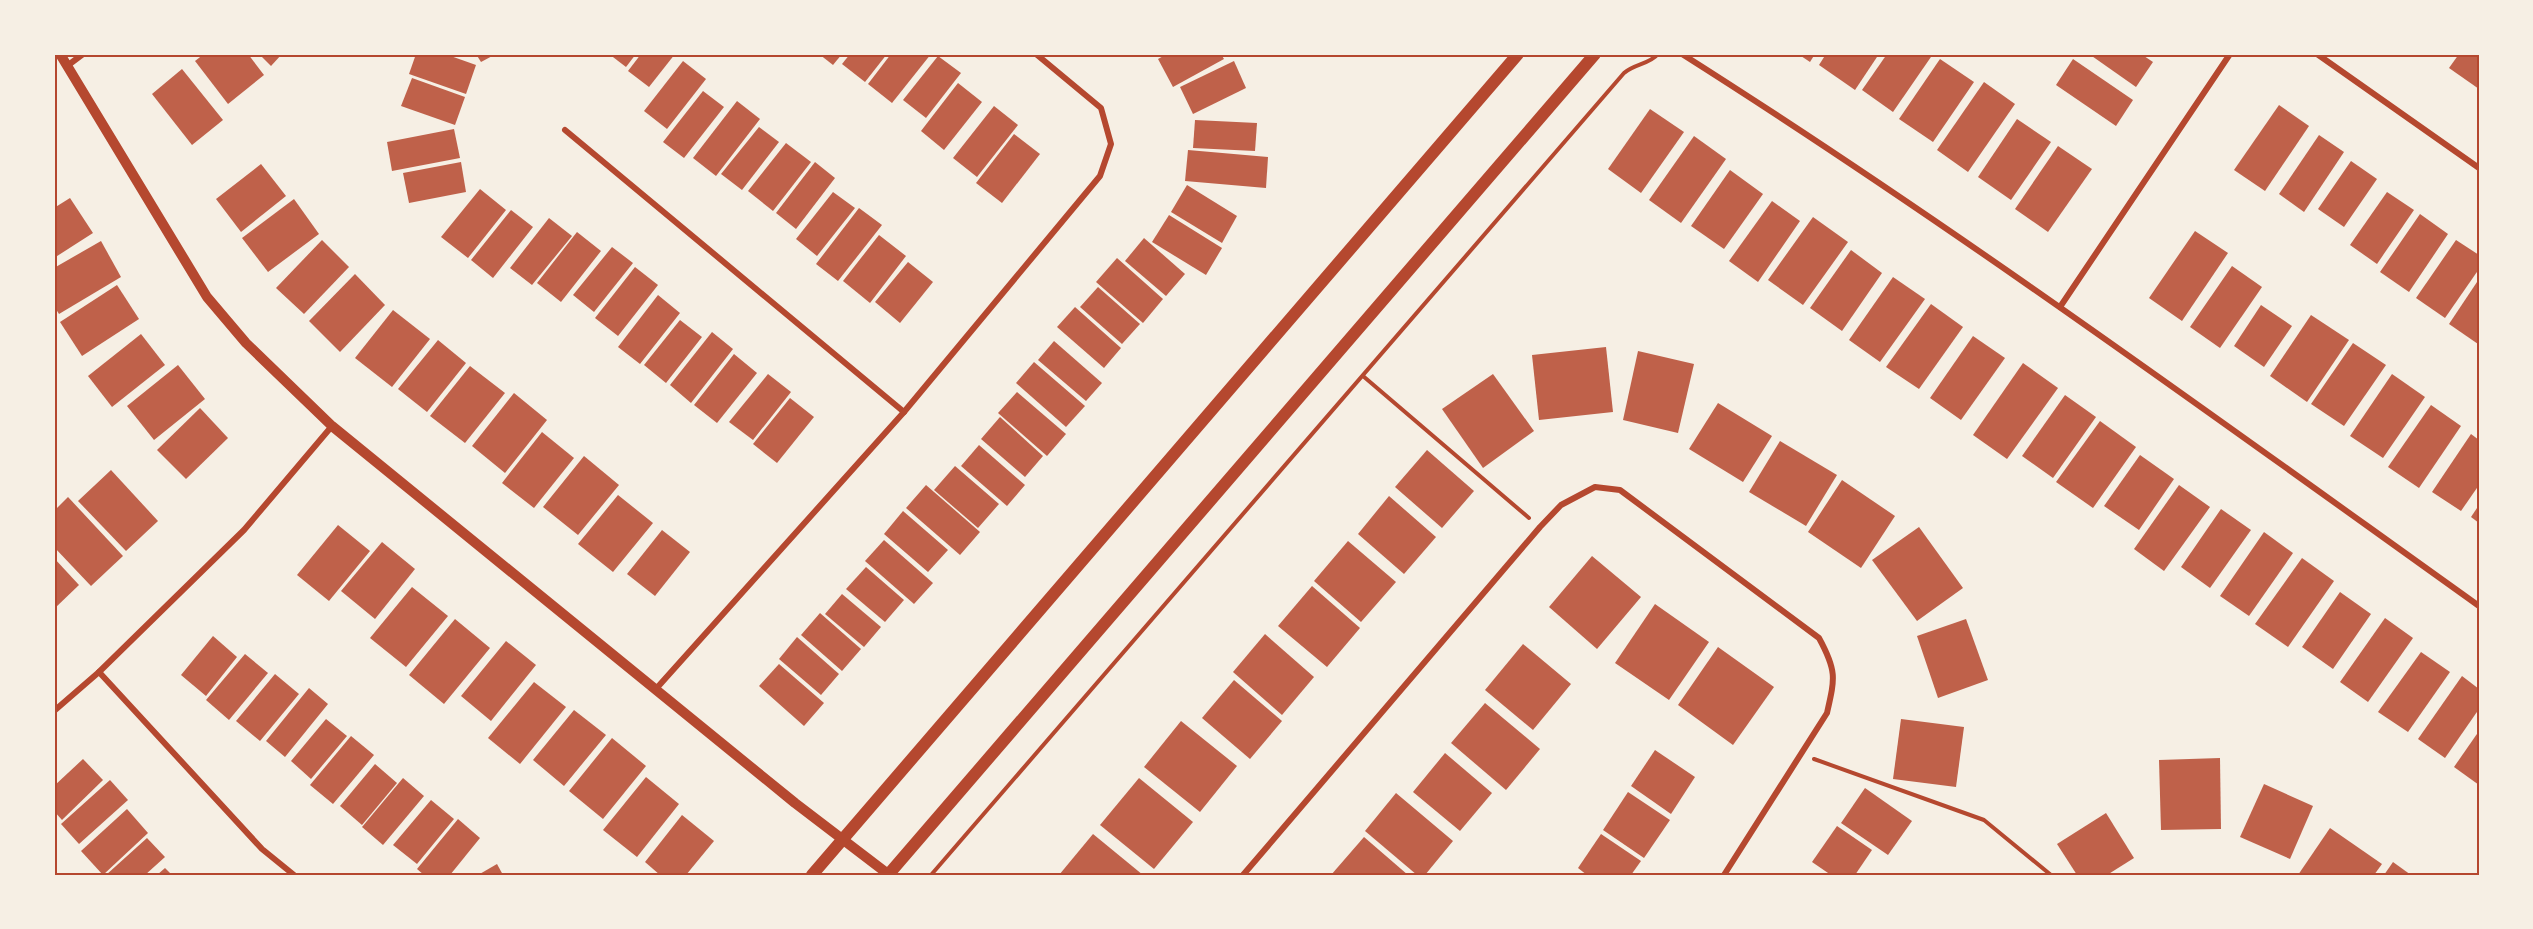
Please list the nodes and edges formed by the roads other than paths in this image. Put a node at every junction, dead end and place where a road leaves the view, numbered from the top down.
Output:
1 (60, 54) edge
2 (83, 54) edge
3 (1036, 54) edge
4 (1518, 54) edge
5 (1595, 54) edge
6 (1682, 54) edge
7 (2230, 54) edge
8 (2317, 54) edge
9 (67, 66) junction
10 (565, 130) dead end
11 (2479, 168) edge
12 (2060, 307) junction
13 (904, 412) junction
14 (332, 426) junction
15 (2479, 606) edge
16 (99, 672) junction
17 (655, 690) junction
18 (54, 711) edge
19 (842, 839) junction
20 (888, 874) edge
21 (294, 875) edge
22 (812, 875) edge
23 (1243, 875) edge
24 (1724, 875) edge

1 - 9 street
2 - 9 street
3 - 13 street
4 - 19 main road
5 - 20 main road
6 - 12 street
7 - 12 street
8 - 11 street
9 - 14 street
10 - 13 street
12 - 15 street
13 - 17 street
14 - 16 street
14 - 17 street
16 - 18 street
16 - 21 street
17 - 19 street
19 - 20 street
19 - 22 main road
23 - 24 street

